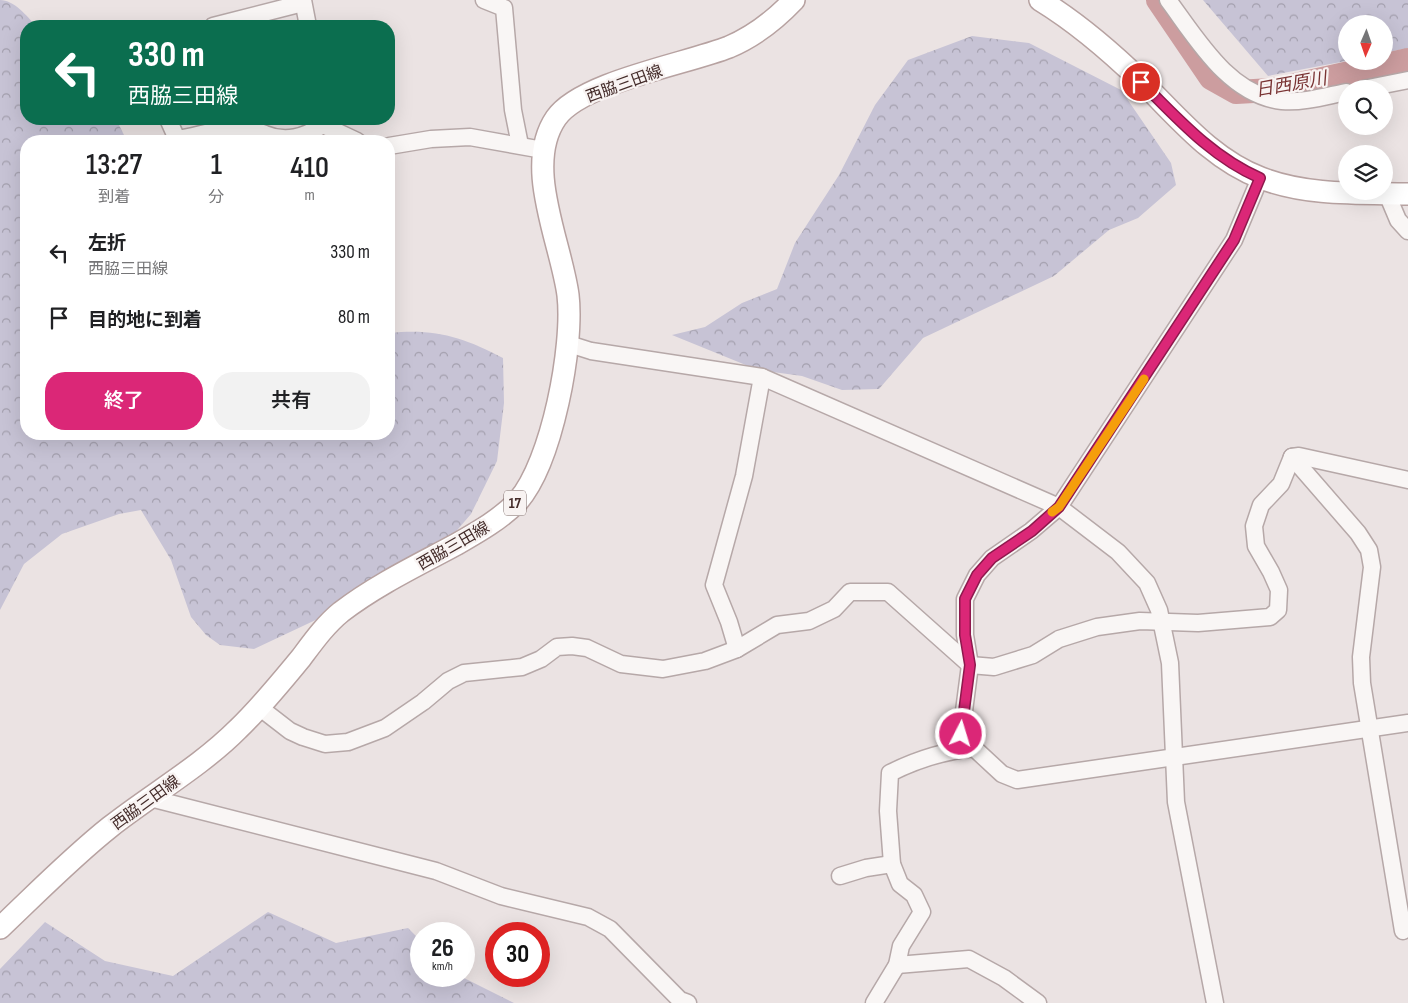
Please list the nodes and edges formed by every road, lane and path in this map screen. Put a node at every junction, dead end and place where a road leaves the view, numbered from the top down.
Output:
1 (484, 0) edge
2 (794, 0) edge
3 (1040, 0) edge
4 (1168, 0) edge
5 (303, 1) edge
6 (235, 20) edge
7 (307, 20) edge
8 (1408, 80) edge
9 (1393, 83) edge
10 (1338, 94) edge
11 (318, 125) edge
12 (327, 125) edge
13 (202, 135) edge
14 (266, 135) edge
15 (308, 135) edge
16 (346, 135) edge
17 (395, 145) edge
18 (520, 145) junction
19 (543, 150) junction
20 (1260, 178) junction
21 (1398, 194) edge
22 (1408, 231) edge
23 (569, 344) junction
24 (762, 377) junction
25 (1292, 457) junction
26 (1408, 480) edge
27 (1059, 507) junction
28 (1162, 622) junction
29 (737, 649) junction
30 (970, 665) junction
31 (259, 707) junction
32 (1408, 723) edge
33 (1371, 728) junction
34 (948, 751) junction
35 (1173, 758) junction
36 (150, 798) junction
37 (892, 864) junction
38 (840, 876) dead end
39 (0, 928) edge
40 (1403, 931) dead end
41 (897, 965) junction
42 (688, 1003) edge
43 (874, 1003) edge
44 (1038, 1003) edge
45 (1215, 1003) edge

1 - 18 street
2 - 19 main road, 西脇三田線 / 17
3 - 20 main road
4 - 10 street
5 - 6 street
5 - 7 street
8 - 9 street
11 - 15 street
12 - 16 street
13 - 14 street
17 - 18 street
18 - 19 street
19 - 23 main road, 西脇三田線 / 17
20 - 21 main road
20 - 27 street
21 - 22 street
23 - 24 street
23 - 31 main road, 西脇三田線 / 17
24 - 27 street
24 - 29 street
25 - 26 street
25 - 28 street
25 - 33 street
27 - 28 street
27 - 30 street
28 - 30 street
28 - 35 street
29 - 30 street
29 - 31 street
30 - 34 street
31 - 36 main road, 西脇三田線 / 17
32 - 33 street
33 - 35 street
33 - 40 street
34 - 35 street
34 - 37 street
35 - 45 street
36 - 39 main road, 西脇三田線 / 17
36 - 42 street
37 - 38 street
37 - 41 street
41 - 43 street
41 - 44 street

